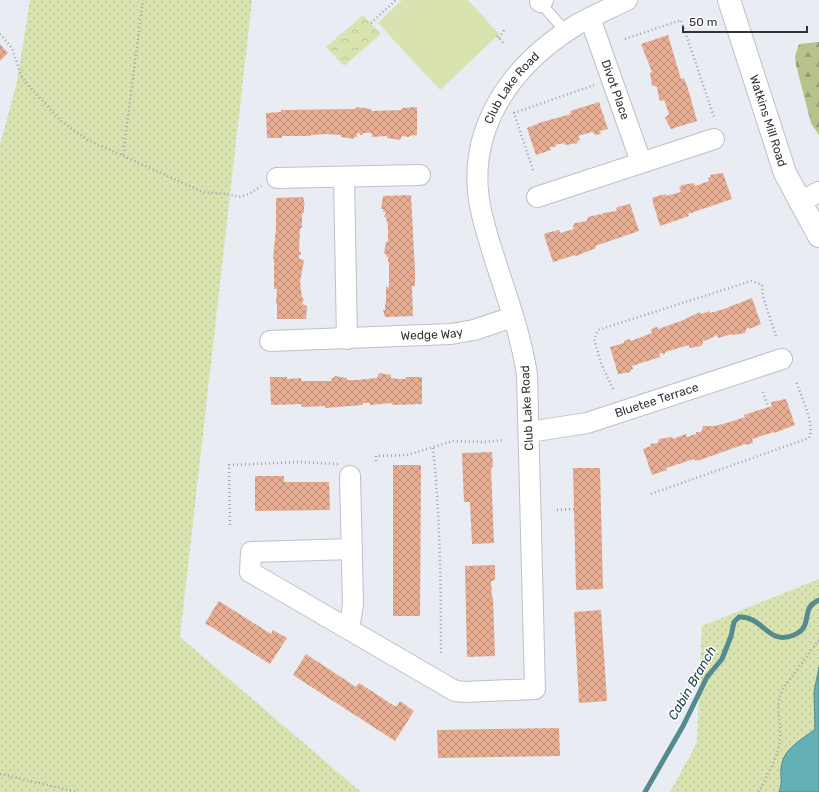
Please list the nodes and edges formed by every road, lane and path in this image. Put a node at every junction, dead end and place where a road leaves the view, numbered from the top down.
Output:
1 (143, 0) edge
2 (396, 0) edge
3 (627, 0) edge
4 (729, 0) edge
5 (540, 1) edge
6 (590, 18) junction
7 (371, 23) dead end
8 (504, 30) dead end
9 (566, 32) junction
10 (0, 34) edge
11 (625, 39) dead end
12 (504, 44) dead end
13 (612, 79) junction
14 (714, 117) dead end
15 (714, 139) dead end
16 (123, 155) junction
17 (640, 162) junction
18 (533, 170) dead end
19 (420, 175) dead end
20 (344, 177) junction
21 (268, 182) joint
22 (819, 192) edge
23 (537, 197) dead end
24 (799, 202) junction
25 (819, 236) edge
26 (513, 317) junction
27 (776, 336) dead end
28 (347, 339) junction
29 (270, 341) dead end
30 (782, 359) dead end
31 (796, 381) dead end
32 (613, 389) dead end
33 (762, 392) dead end
34 (768, 406) dead end
35 (530, 432) junction
36 (505, 440) dead end
37 (433, 448) junction
38 (376, 461) dead end
39 (345, 470) joint
40 (651, 494) dead end
41 (574, 509) dead end
42 (557, 510) dead end
43 (230, 525) dead end
44 (352, 549) junction
45 (349, 630) junction
46 (819, 640) edge
47 (441, 653) dead end
48 (0, 774) edge
49 (77, 792) edge
50 (759, 792) edge

1 - 16 path
2 - 7 path
3 - 6 street, Club Lake Road
4 - 24 street, Watkins Mill Road
5 - 9 lane
6 - 9 street, Club Lake Road
6 - 13 street, Divot Place
8 - 12 path
9 - 26 street, Club Lake Road
10 - 16 path
11 - 14 path
13 - 17 street, Divot Place
13 - 18 path
15 - 17 street
16 - 21 path
17 - 23 street
19 - 20 street
20 - 21 street
20 - 28 street
22 - 24 street
24 - 25 street, Watkins Mill Road
26 - 28 street, Wedge Way
26 - 35 street, Club Lake Road
27 - 32 path
28 - 29 street, Wedge Way
30 - 35 street, Bluetee Terrace
31 - 40 path
33 - 34 path
35 - 45 street, Club Lake Road
36 - 37 path
37 - 38 path
37 - 47 path
39 - 43 path
39 - 44 street
41 - 42 path
44 - 45 street
44 - 45 street, Club Lake Road
46 - 50 path
48 - 49 path

